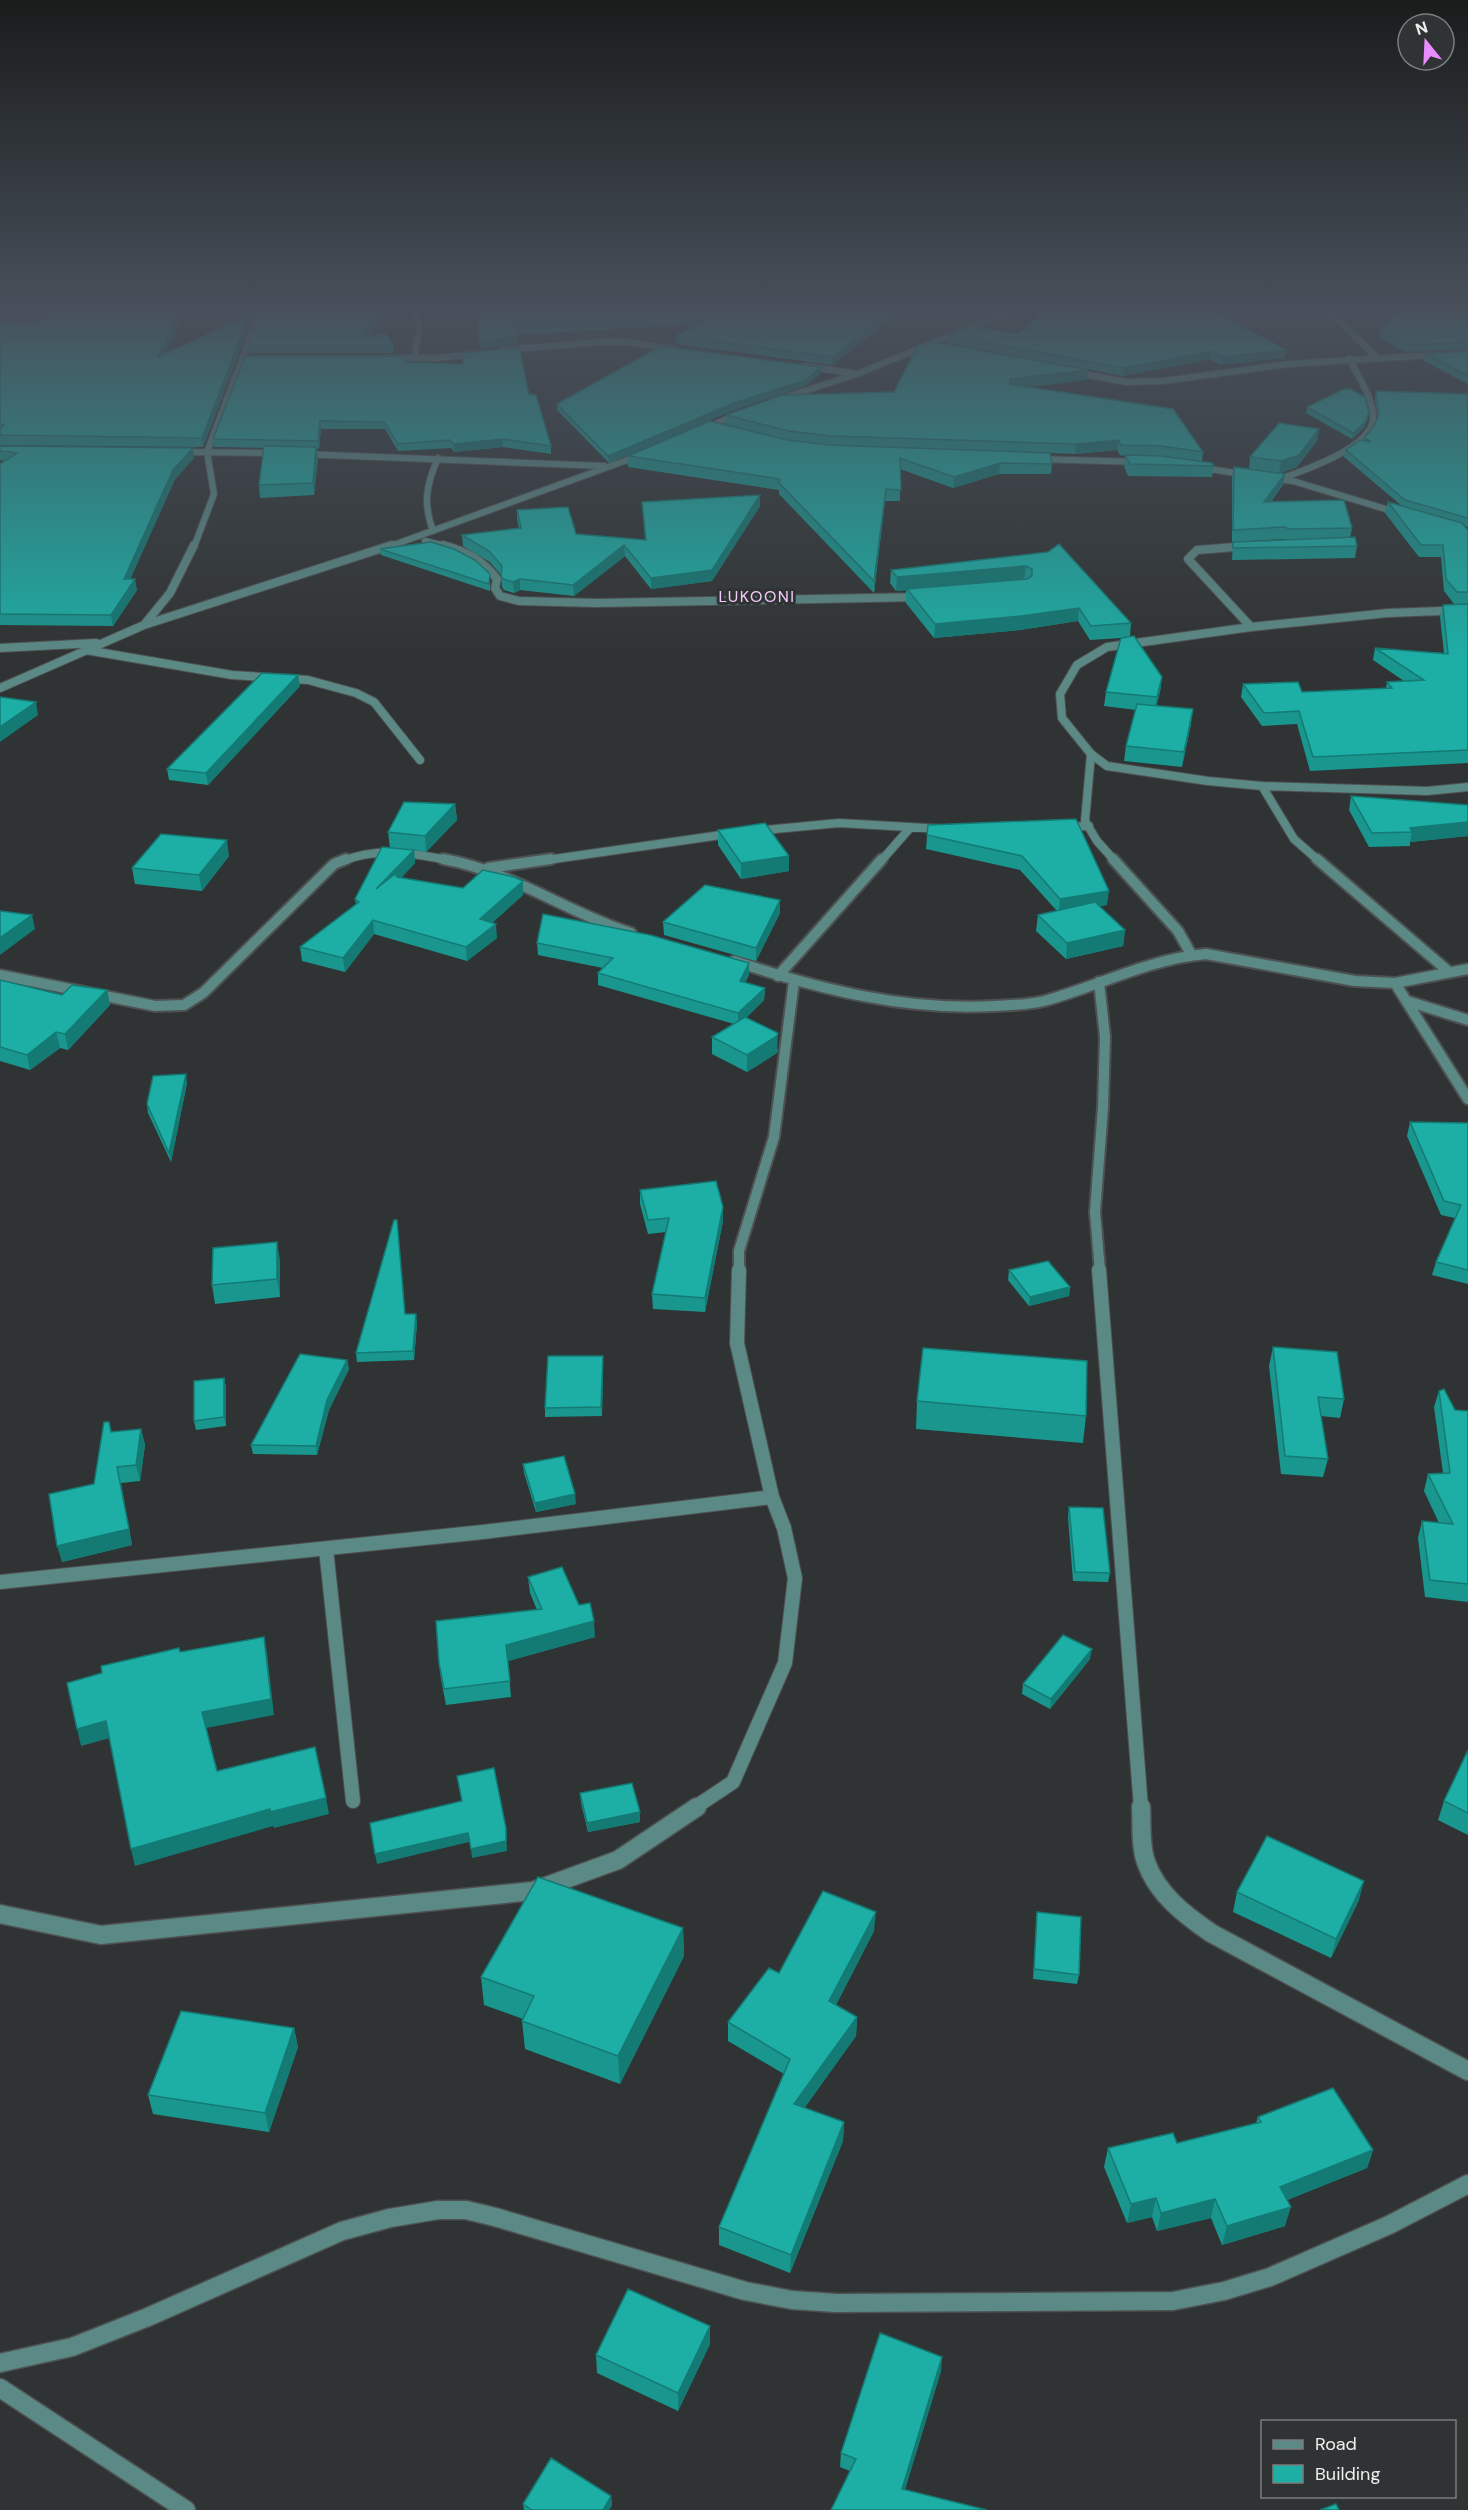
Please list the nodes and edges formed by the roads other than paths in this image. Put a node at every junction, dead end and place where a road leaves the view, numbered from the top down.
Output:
1 (218, 423) edge
2 (717, 423) edge
3 (1372, 423) edge
4 (710, 426) junction
5 (721, 429) edge
6 (699, 431) edge
7 (172, 452) edge
8 (207, 452) junction
9 (646, 453) edge
10 (438, 459) junction
11 (1031, 459) edge
12 (1149, 462) edge
13 (1185, 466) edge
14 (614, 467) junction
15 (1279, 479) junction
16 (1415, 518) edge
17 (433, 531) junction
18 (412, 538) junction
19 (1254, 546) edge
20 (932, 596) edge
21 (1468, 610) edge
22 (144, 625) junction
23 (1251, 627) junction
24 (103, 643) junction
25 (0, 648) edge
26 (86, 650) junction
27 (0, 688) edge
28 (1091, 754) junction
29 (420, 760) dead end
30 (1262, 786) junction
31 (1468, 787) edge
32 (1089, 826) junction
33 (1055, 827) edge
34 (910, 828) junction
35 (952, 829) edge
36 (483, 869) junction
37 (636, 935) edge
38 (1191, 954) junction
39 (721, 957) edge
40 (1468, 969) edge
41 (1448, 971) junction
42 (0, 975) edge
43 (778, 976) junction
44 (794, 981) junction
45 (1099, 982) junction
46 (1395, 983) junction
47 (1407, 1002) junction
48 (1468, 1020) edge
49 (1468, 1099) edge
50 (772, 1497) junction
51 (326, 1549) junction
52 (0, 1582) edge
53 (353, 1801) dead end
54 (0, 1914) edge
55 (1468, 2071) edge
56 (1468, 2184) edge
57 (0, 2362) edge
58 (0, 2388) edge
59 (186, 2510) edge

1 - 8 street
2 - 4 street
3 - 15 street
4 - 5 street
4 - 6 street
7 - 8 street
8 - 10 street
8 - 22 street
9 - 14 street
10 - 14 street
10 - 17 street
11 - 12 street
13 - 15 street
14 - 17 street
15 - 16 street
17 - 18 street
18 - 20 street
18 - 22 street
19 - 23 street
21 - 23 street
22 - 24 street
23 - 28 street
24 - 25 street
24 - 26 street
26 - 27 street
26 - 29 street
28 - 30 street
28 - 32 street
30 - 31 street
30 - 41 street
32 - 33 street
32 - 38 street
34 - 35 street
34 - 36 street
34 - 43 street
36 - 37 street
36 - 42 street
38 - 45 street
38 - 46 street
39 - 43 street
40 - 41 street
41 - 46 street
43 - 44 street
44 - 45 street
44 - 50 street
45 - 55 street
46 - 47 street
47 - 48 street
47 - 49 street
50 - 51 street
50 - 54 street
51 - 52 street
51 - 53 street
56 - 57 street
58 - 59 street

